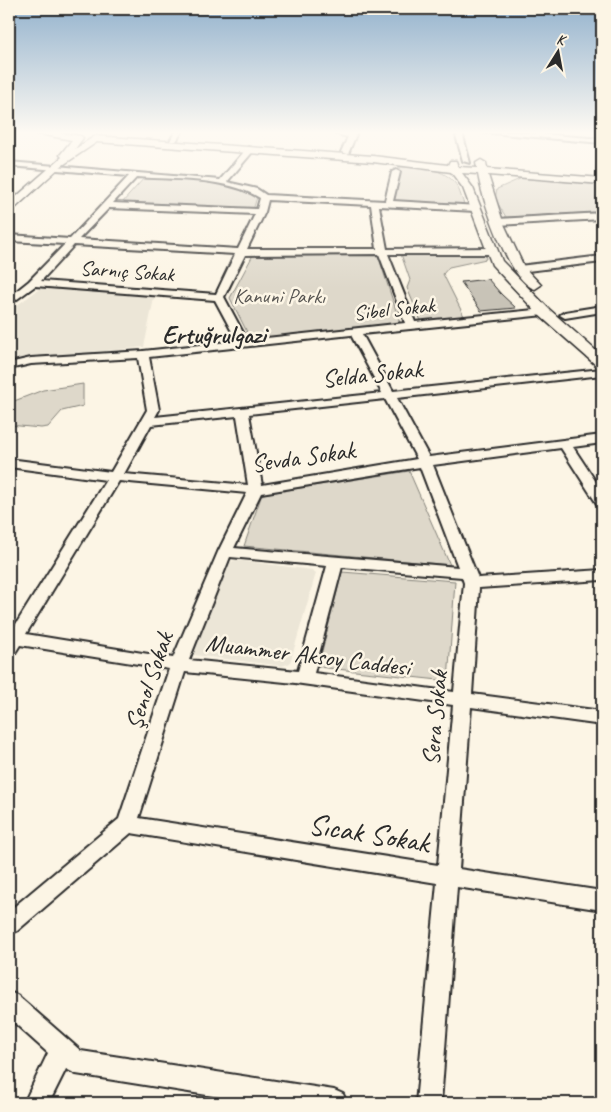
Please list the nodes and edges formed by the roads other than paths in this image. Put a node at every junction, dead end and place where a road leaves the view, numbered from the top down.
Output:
1 (34, 184) edge
2 (127, 184) edge
3 (230, 184) edge
4 (393, 184) edge
5 (466, 184) edge
6 (485, 184) edge
7 (499, 184) edge
8 (486, 190) junction
9 (264, 197) junction
10 (375, 203) junction
11 (388, 204) junction
12 (107, 205) junction
13 (9, 206) edge
14 (476, 208) junction
15 (261, 212) junction
16 (602, 216) edge
17 (497, 222) junction
18 (9, 238) edge
19 (73, 242) junction
20 (383, 251) junction
21 (491, 251) junction
22 (242, 252) junction
23 (602, 259) edge
24 (519, 269) junction
25 (32, 283) junction
26 (219, 297) junction
27 (9, 302) edge
28 (602, 309) edge
29 (544, 312) junction
30 (565, 315) junction
31 (411, 326) junction
32 (355, 332) junction
33 (244, 344) junction
34 (602, 347) edge
35 (143, 354) junction
36 (602, 363) edge
37 (9, 366) edge
38 (602, 372) edge
39 (389, 395) junction
40 (242, 411) junction
41 (146, 422) junction
42 (602, 439) edge
43 (565, 445) junction
44 (425, 462) junction
45 (9, 463) edge
46 (115, 477) junction
47 (256, 490) junction
48 (602, 501) edge
49 (225, 552) junction
50 (335, 563) junction
51 (602, 575) edge
52 (470, 578) junction
53 (11, 641) edge
54 (179, 664) junction
55 (304, 679) junction
56 (462, 700) junction
57 (602, 718) edge
58 (127, 824) junction
59 (447, 875) junction
60 (602, 901) edge
61 (9, 924) edge
62 (9, 1003) edge
63 (62, 1050) junction
64 (36, 1103) edge
65 (334, 1103) edge
66 (428, 1103) edge

1 - 13 main road
2 - 12 street
3 - 9 street
4 - 11 street
5 - 14 main road
6 - 8 main road
7 - 8 main road
8 - 17 main road
9 - 10 street
9 - 15 street
10 - 11 street
10 - 20 street
11 - 14 street
12 - 15 street
12 - 19 street
14 - 21 main road
15 - 22 street
16 - 17 street
17 - 24 main road
18 - 19 street
19 - 22 street
19 - 25 street
20 - 21 street
20 - 22 street
20 - 31 street
21 - 29 main road
22 - 26 street
23 - 24 street
24 - 30 main road
25 - 26 street, Sarnıç Sokak
25 - 27 street
26 - 33 street
28 - 30 street
29 - 31 street, Sibel Sokak
29 - 36 main road
30 - 34 main road
31 - 32 street, Sibel Sokak
32 - 33 street, Sibel Sokak
32 - 39 street, Sera Sokak
33 - 35 street, Sibel Sokak
35 - 37 street, Sibel Sokak
35 - 41 street
38 - 39 street, Selda Sokak
39 - 40 street, Selda Sokak
39 - 44 street, Sera Sokak
40 - 41 street, Selda Sokak
40 - 47 street
41 - 46 street
42 - 43 street, Sevda Sokak
43 - 44 street, Sevda Sokak
43 - 48 street
44 - 47 street, Sevda Sokak
44 - 52 street, Sera Sokak
45 - 46 street, Sevda Sokak
46 - 47 street, Sevda Sokak
46 - 53 street
47 - 49 street, Şenol Sokak
49 - 50 street
49 - 54 street, Şenol Sokak
50 - 52 street
50 - 55 street
51 - 52 street
52 - 56 street, Sera Sokak
53 - 54 street, Muammer Aksoy Caddesi
54 - 55 street, Muammer Aksoy Caddesi
54 - 58 street, Şenol Sokak
55 - 56 street, Muammer Aksoy Caddesi
56 - 57 street, Muammer Aksoy Caddesi
56 - 59 street, Sera Sokak
58 - 59 street, Sıcak Sokak
58 - 61 street
59 - 60 street, Sıcak Sokak
59 - 66 street, Sera Sokak
62 - 63 street
63 - 64 street
63 - 65 street

